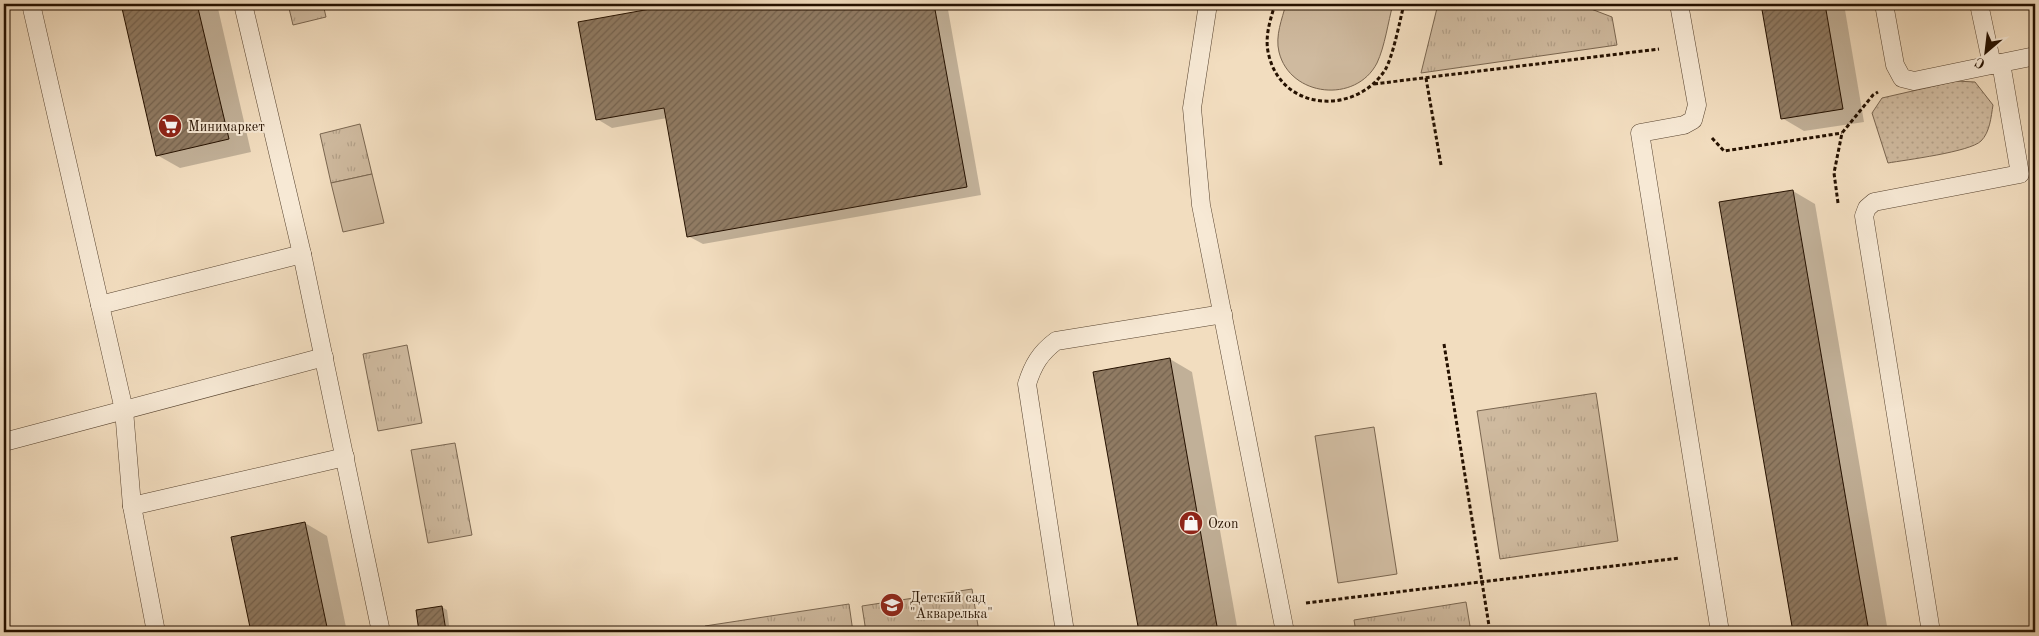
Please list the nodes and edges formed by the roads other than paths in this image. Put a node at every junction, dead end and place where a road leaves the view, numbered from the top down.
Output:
1 (30, 4) edge
2 (243, 4) edge
3 (1208, 4) edge
4 (1679, 4) edge
5 (1884, 4) edge
6 (1979, 4) edge
7 (2035, 56) edge
8 (1996, 64) junction
9 (302, 254) junction
10 (100, 305) junction
11 (1223, 314) junction
12 (324, 357) junction
13 (124, 410) junction
14 (4, 442) edge
15 (344, 457) junction
16 (132, 506) junction
17 (156, 632) edge
18 (381, 632) edge
19 (1065, 632) edge
20 (1285, 632) edge
21 (1720, 632) edge
22 (1931, 632) edge

1 - 10 lane
2 - 9 lane
3 - 11 lane
4 - 21 lane
5 - 8 lane
6 - 8 lane
7 - 8 lane
8 - 22 lane
9 - 10 lane
9 - 12 lane
10 - 13 lane
11 - 19 lane
11 - 20 lane
12 - 13 lane
12 - 15 lane
13 - 14 lane
13 - 16 lane
15 - 16 lane
15 - 18 lane
16 - 17 lane

